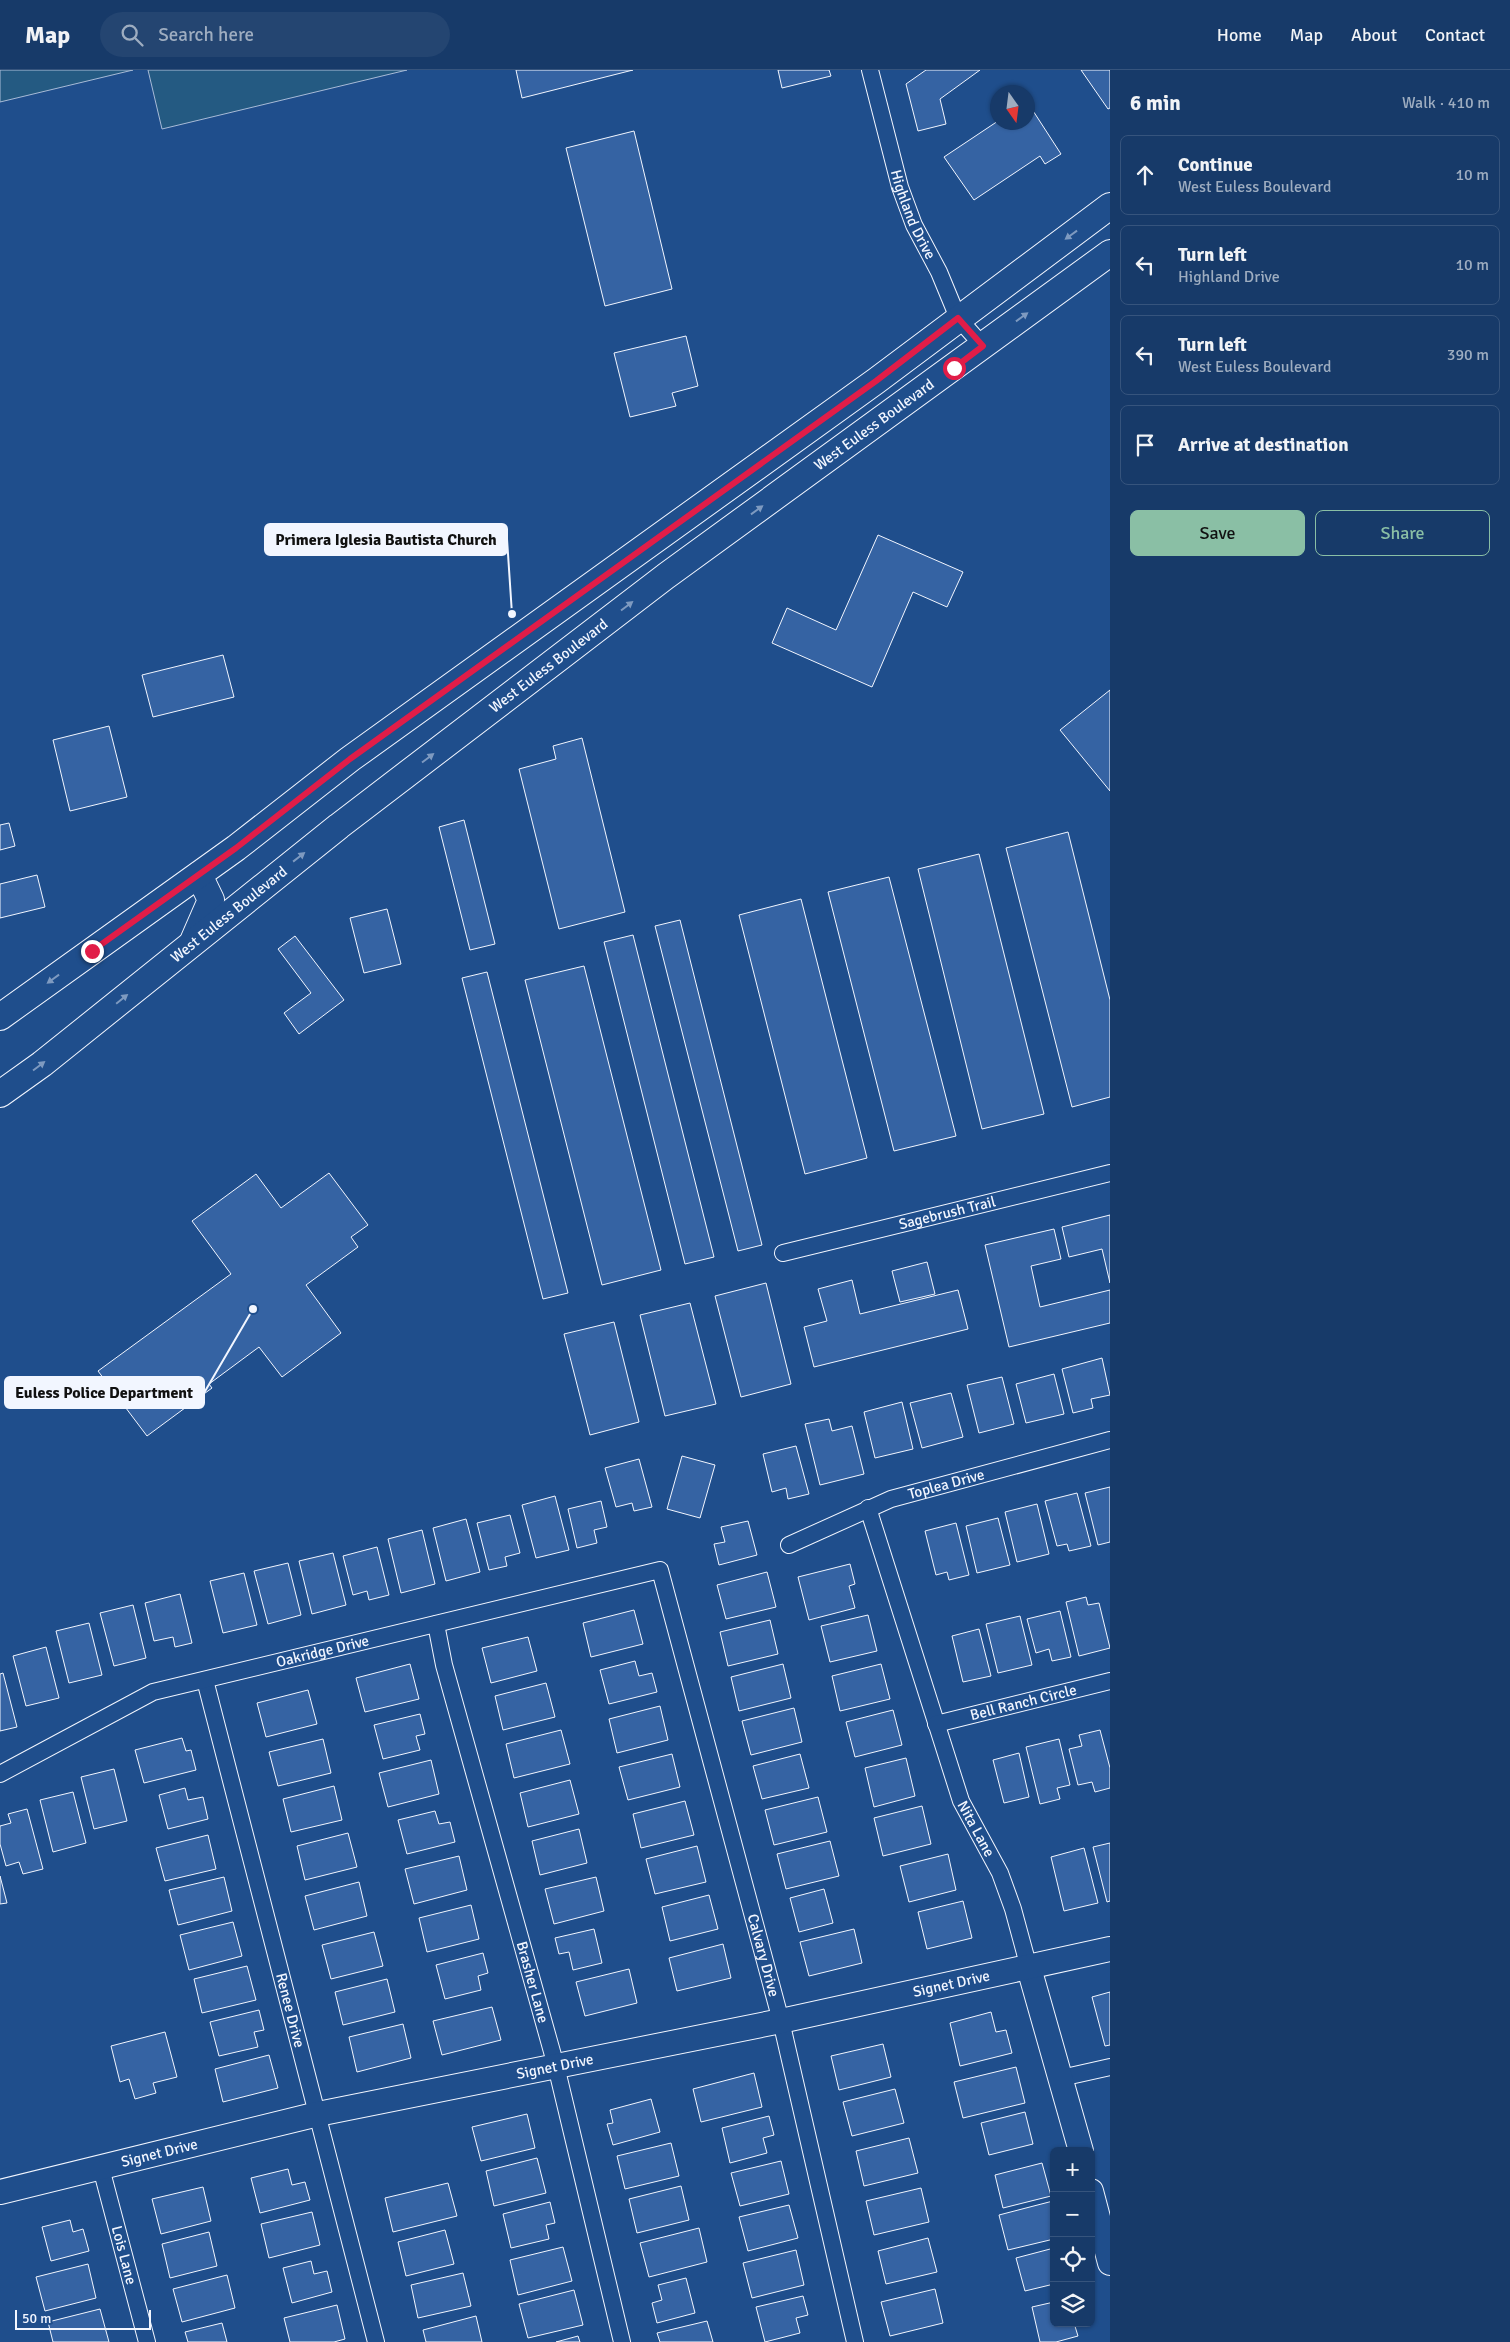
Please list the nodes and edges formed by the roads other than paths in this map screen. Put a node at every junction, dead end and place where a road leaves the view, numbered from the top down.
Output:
1 (870, 70) edge
2 (1110, 206) edge
3 (1110, 253) edge
4 (958, 318) junction
5 (983, 346) junction
6 (198, 875) junction
7 (193, 942) junction
8 (0, 1017) edge
9 (0, 1094) edge
10 (1110, 1173) edge
11 (782, 1253) dead end
12 (1110, 1440) edge
13 (868, 1508) junction
14 (789, 1545) dead end
15 (660, 1570) joint
16 (436, 1624) junction
17 (205, 1680) junction
18 (1110, 1681) edge
19 (936, 1724) junction
20 (0, 1774) edge
21 (1110, 1949) edge
22 (1029, 1968) junction
23 (781, 2021) junction
24 (556, 2066) junction
25 (1110, 2067) edge
26 (1061, 2078) junction
27 (318, 2114) junction
28 (1080, 2147) edge
29 (101, 2168) junction
30 (0, 2192) edge
31 (1091, 2192) edge
32 (1110, 2263) edge
33 (147, 2342) edge
34 (376, 2342) edge
35 (622, 2342) edge
36 (855, 2342) edge

1 - 4 street, Highland Drive
2 -> 4 main road
5 -> 3 main road, West Euless Boulevard
4 - 5 street, Highland Drive
4 - 6 main road
7 -> 5 main road, West Euless Boulevard
6 - 7 main road
6 -> 8 main road
9 -> 7 main road, West Euless Boulevard
10 - 11 street, Sagebrush Trail
12 - 13 street, Toplea Drive
13 - 14 street, Toplea Drive
13 - 19 street, Nita Lane
15 - 16 street, Oakridge Drive
15 - 23 street, Calvary Drive
16 - 17 street, Oakridge Drive
16 - 24 street, Brasher Lane
17 - 20 street, Oakridge Drive
17 - 27 street, Renee Drive
18 - 19 street, Bell Ranch Circle
19 - 22 street, Nita Lane
21 - 22 street, Signet Drive
22 - 23 street, Signet Drive
22 - 26 street, Nita Lane
23 - 24 street, Signet Drive
23 - 36 street, Calvary Drive
24 - 27 street, Signet Drive
24 - 35 street, Brasher Lane
25 - 26 street
26 - 28 street, Nita Lane
27 - 29 street, Signet Drive
27 - 34 street, Renee Drive
29 - 30 street, Signet Drive
29 - 33 street, Lois Lane
31 - 32 street

